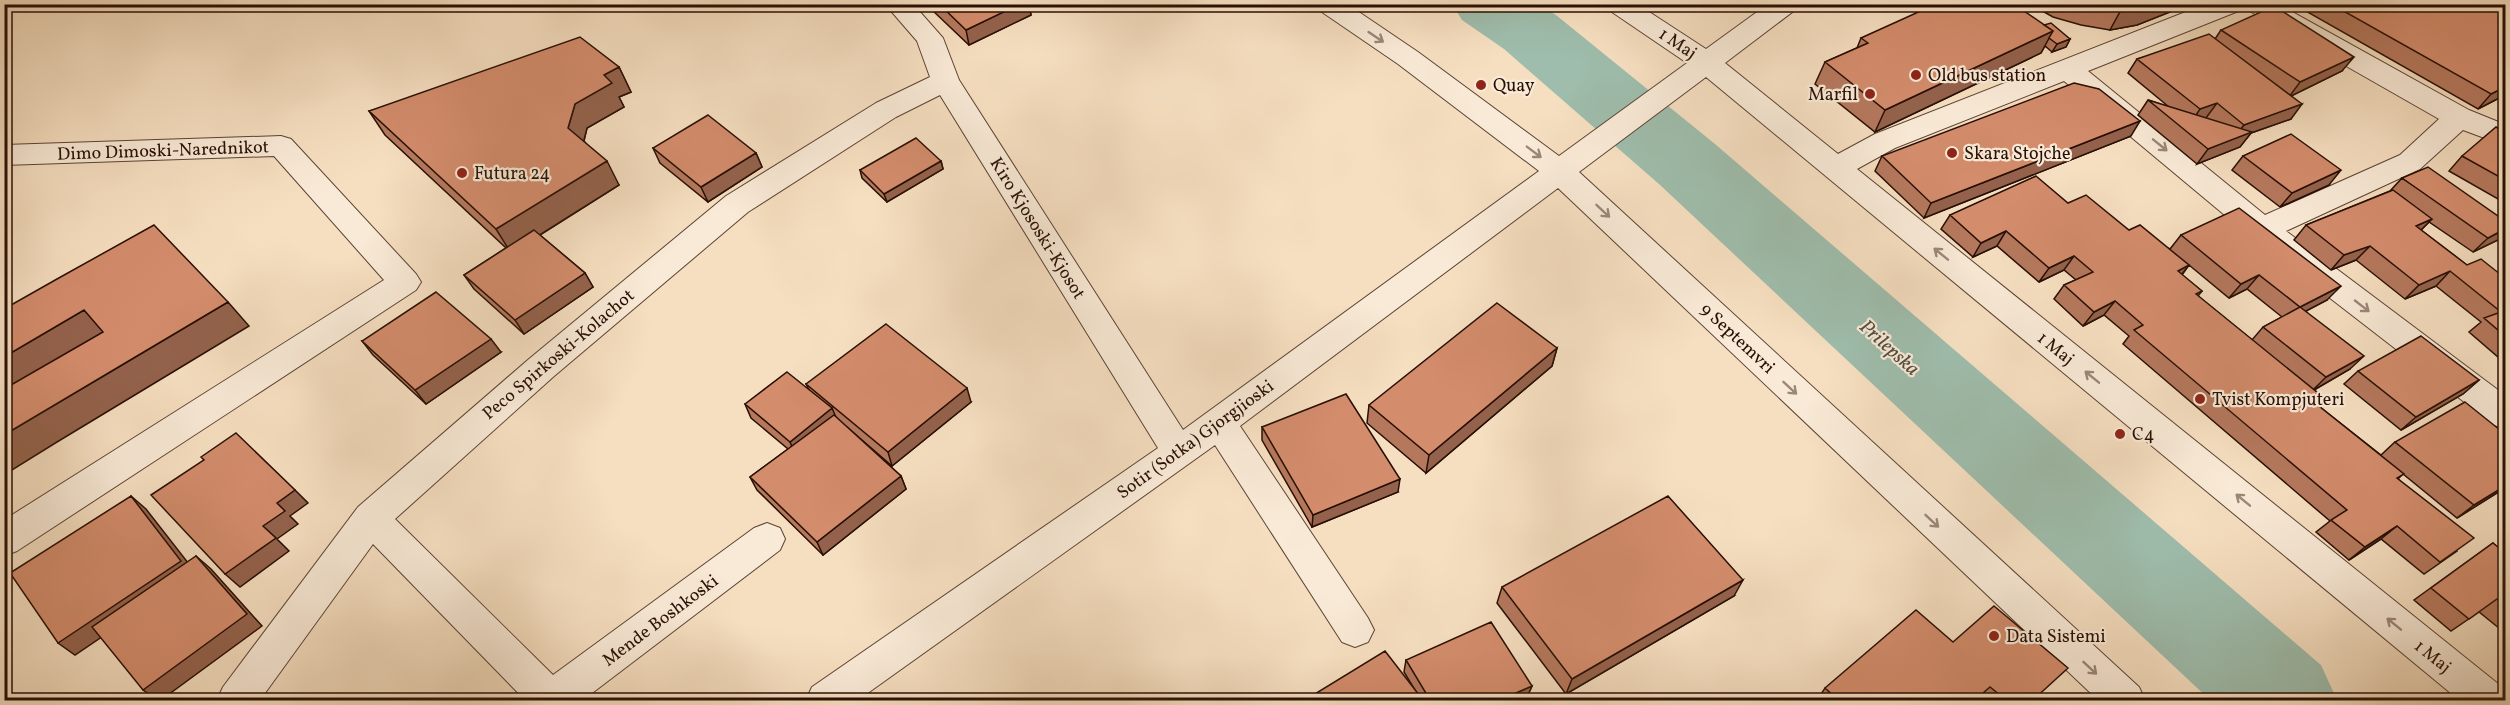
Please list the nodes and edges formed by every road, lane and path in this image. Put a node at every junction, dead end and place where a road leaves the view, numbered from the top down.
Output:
1 (898, 4) edge
2 (1328, 4) edge
3 (1618, 4) edge
4 (1786, 4) edge
5 (2232, 4) edge
6 (2258, 4) edge
7 (1707, 63) junction
8 (2066, 68) junction
9 (945, 81) junction
10 (2459, 117) junction
11 (2505, 136) edge
12 (4, 155) edge
13 (1835, 168) junction
14 (1559, 171) junction
15 (2262, 229) junction
16 (2498, 402) edge
17 (1219, 423) junction
18 (1179, 452) junction
19 (371, 518) junction
20 (767, 539) dead end
21 (4, 540) edge
22 (1355, 630) dead end
23 (838, 697) edge
24 (237, 700) edge
25 (552, 700) edge
26 (2125, 700) edge
27 (2488, 700) edge

1 - 9 street, Kiro Kjososki-Kjosot
2 -> 14 street, 9 Septemvri
3 - 7 street, 1 Maj
4 - 7 street, Sotir (Sotka) Gjorgjioski
5 - 8 street
6 - 10 street
7 - 13 street, 1 Maj
7 - 14 street, Sotir (Sotka) Gjorgjioski
8 - 13 street
8 -> 15 street
9 - 18 street, Kiro Kjososki-Kjosot
9 - 19 street, Peco Spirkoski-Kolachot
10 - 11 street
10 - 15 street
12 - 21 street, Dimo Dimoski-Narednikot
27 -> 13 street, 1 Maj
14 - 17 street, Sotir (Sotka) Gjorgjioski
14 -> 26 street, 9 Septemvri
15 -> 16 street
17 - 18 street, Sotir (Sotka) Gjorgjioski
17 - 22 street
18 - 23 street, Sotir (Sotka) Gjorgjioski
19 - 24 street, Peco Spirkoski-Kolachot
19 - 25 street, Mende Boshkoski
20 - 25 street, Mende Boshkoski

